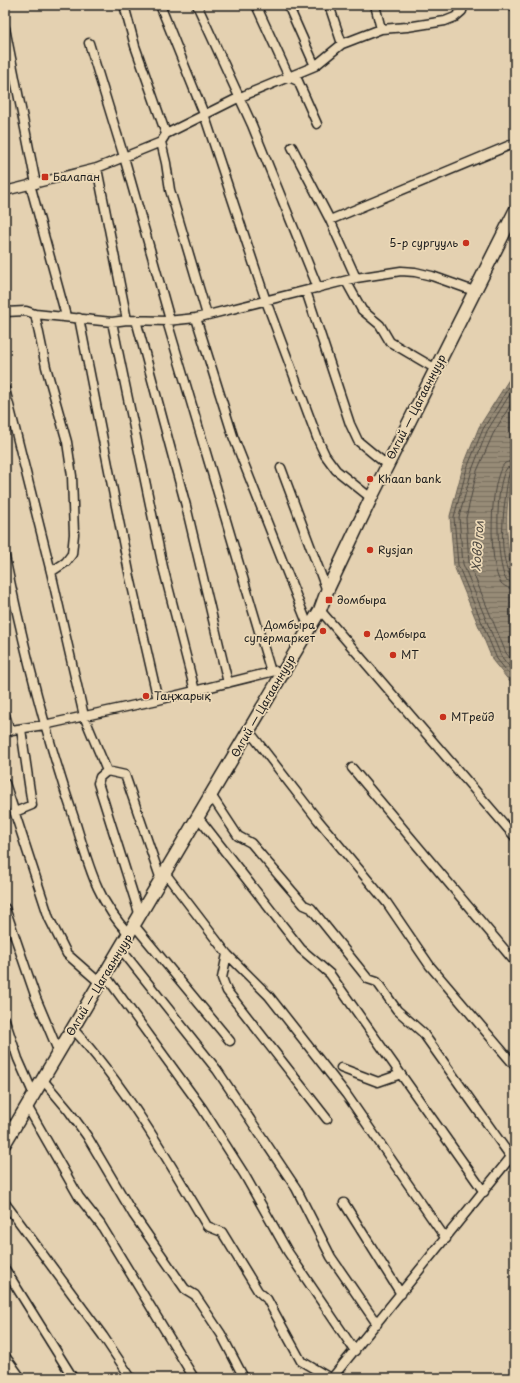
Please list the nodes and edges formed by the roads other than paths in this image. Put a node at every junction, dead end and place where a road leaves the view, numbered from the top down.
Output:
1 (124, 5) edge
2 (160, 5) edge
3 (197, 5) edge
4 (256, 5) edge
5 (288, 5) edge
6 (329, 5) edge
7 (375, 5) edge
8 (463, 5) edge
9 (513, 5) edge
10 (515, 7) edge
11 (5, 28) edge
12 (381, 29) junction
13 (89, 42) dead end
14 (342, 44) junction
15 (315, 66) junction
16 (289, 77) junction
17 (238, 98) junction
18 (204, 114) junction
19 (317, 124) dead end
20 (166, 134) junction
21 (161, 142) junction
22 (515, 143) edge
23 (292, 147) dead end
24 (124, 157) junction
25 (97, 168) junction
26 (33, 184) junction
27 (5, 191) edge
28 (515, 211) edge
29 (330, 220) junction
30 (356, 278) junction
31 (346, 281) junction
32 (318, 288) junction
33 (306, 291) junction
34 (474, 291) junction
35 (266, 301) junction
36 (5, 312) edge
37 (35, 314) junction
38 (207, 315) junction
39 (66, 316) junction
40 (79, 318) junction
41 (196, 318) junction
42 (127, 320) junction
43 (136, 320) junction
44 (168, 321) junction
45 (112, 322) junction
46 (436, 369) junction
47 (5, 389) edge
48 (387, 465) junction
49 (281, 468) dead end
50 (371, 498) junction
51 (5, 557) edge
52 (51, 572) junction
53 (327, 591) junction
54 (320, 610) junction
55 (309, 628) junction
56 (285, 668) junction
57 (271, 672) junction
58 (228, 683) junction
59 (195, 692) junction
60 (158, 700) junction
61 (5, 715) edge
62 (84, 716) junction
63 (44, 725) junction
64 (21, 729) junction
65 (8, 731) edge
66 (248, 731) junction
67 (352, 768) dead end
68 (107, 771) junction
69 (5, 783) edge
70 (211, 795) junction
71 (15, 812) junction
72 (198, 817) junction
73 (515, 837) edge
74 (163, 877) junction
75 (5, 908) edge
76 (134, 925) junction
77 (120, 948) junction
78 (227, 954) junction
79 (515, 962) edge
80 (102, 979) junction
81 (5, 1020) edge
82 (73, 1029) junction
83 (230, 1041) dead end
84 (59, 1053) junction
85 (515, 1066) edge
86 (341, 1068) dead end
87 (401, 1074) junction
88 (43, 1080) junction
89 (34, 1095) junction
90 (27, 1106) junction
91 (327, 1119) dead end
92 (5, 1121) edge
93 (12, 1131) junction
94 (5, 1143) edge
95 (513, 1155) edge
96 (484, 1192) junction
97 (5, 1203) edge
98 (344, 1203) dead end
99 (446, 1239) junction
100 (5, 1269) edge
101 (401, 1294) junction
102 (377, 1324) junction
103 (354, 1351) junction
104 (5, 1356) edge
105 (21, 1378) edge
106 (73, 1378) edge
107 (131, 1378) edge
108 (194, 1378) edge
109 (244, 1378) edge
110 (331, 1378) edge

1 - 20 street
2 - 18 street
3 - 17 street
4 - 16 street
5 - 15 street
6 - 14 street
7 - 12 street
8 - 12 street
9 - 10 street
11 - 26 street
12 - 14 street
13 - 24 street
14 - 15 street
15 - 16 street
16 - 17 street
16 - 19 street
17 - 18 street
17 - 32 street
18 - 20 street
18 - 35 street
20 - 21 street
21 - 24 street
21 - 38 street
22 - 29 street
23 - 29 street
24 - 25 street
24 - 44 street
25 - 26 street
25 - 42 street
26 - 27 street
26 - 39 street
28 - 34 highway, Өлгий — Цагааннуур
29 - 30 street
30 - 31 street
30 - 34 street
31 - 32 street
31 - 46 street
32 - 33 street
33 - 35 street
33 - 48 street
34 - 46 highway, Өлгий — Цагааннуур
35 - 38 street
35 - 50 street
36 - 37 street
37 - 39 street
37 - 52 street
38 - 41 street
39 - 40 street
40 - 45 street
40 - 60 street
41 - 44 street
41 - 55 street
42 - 43 street
42 - 45 street
43 - 44 street
43 - 58 street
44 - 57 street
45 - 59 street
46 - 48 highway, Өлгий — Цагааннуур
47 - 52 street
48 - 50 highway, Өлгий — Цагааннуур
49 - 53 street
50 - 53 highway, Өлгий — Цагааннуур
51 - 63 street
52 - 62 street
53 - 54 highway, Өлгий — Цагааннуур
54 - 55 highway, Өлгий — Цагааннуур
54 - 73 street
55 - 56 highway, Өлгий — Цагааннуур
56 - 57 street
56 - 66 highway, Өлгий — Цагааннуур
57 - 58 street
58 - 59 street
59 - 60 street
60 - 62 street
61 - 65 street
62 - 63 street
62 - 68 street
63 - 64 street
63 - 76 street
64 - 65 street
64 - 71 street
66 - 70 highway, Өлгий — Цагааннуур
66 - 85 street
67 - 79 street
68 - 74 street
68 - 76 street
69 - 71 street
70 - 72 highway, Өлгий — Цагааннуур
70 - 95 street
71 - 80 street
72 - 74 highway, Өлгий — Цагааннуур
72 - 87 street
74 - 76 highway, Өлгий — Цагааннуур
74 - 78 street
75 - 84 street
76 - 77 highway, Өлгий — Цагааннуур
76 - 83 street
77 - 80 highway, Өлгий — Цагааннуур
77 - 102 street
78 - 91 street
78 - 99 street
80 - 82 highway, Өлгий — Цагааннуур
80 - 103 street
81 - 89 street
82 - 84 highway, Өлгий — Цагааннуур
82 - 110 street
84 - 88 highway, Өлгий — Цагааннуур
86 - 87 street
87 - 96 street
88 - 89 highway, Өлгий — Цагааннуур
88 - 109 street
89 - 90 highway, Өлгий — Цагааннуур
90 - 93 highway, Өлгий — Цагааннуур
90 - 108 street
92 - 93 street
93 - 94 highway, Өлгий — Цагааннуур
95 - 96 street
96 - 99 street
97 - 107 street
98 - 101 street
99 - 101 street
100 - 106 street
101 - 102 street
102 - 103 street
103 - 110 street
104 - 105 street

